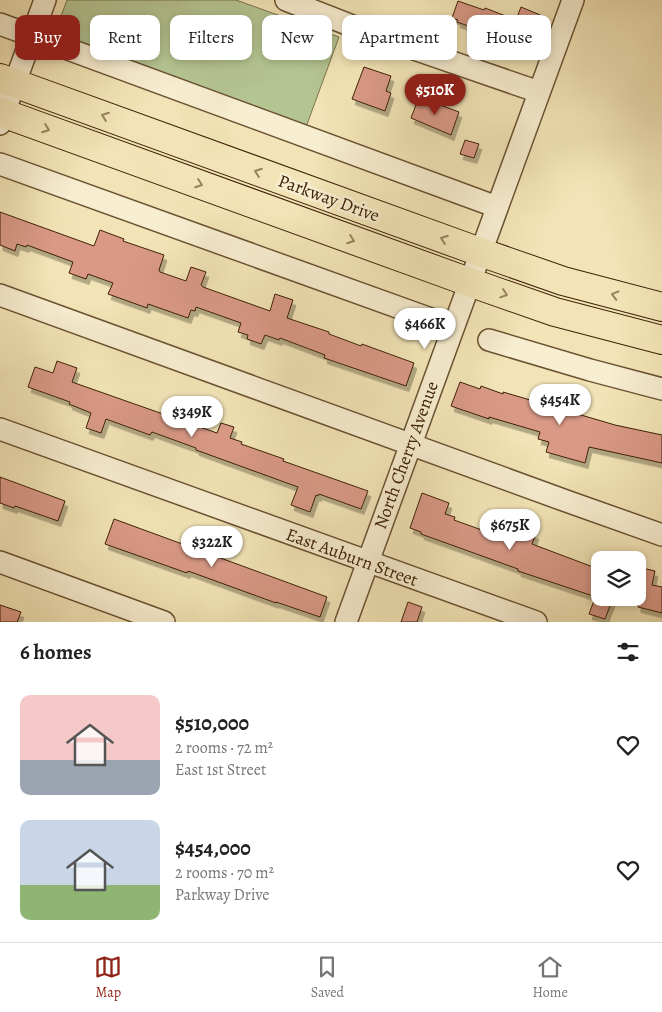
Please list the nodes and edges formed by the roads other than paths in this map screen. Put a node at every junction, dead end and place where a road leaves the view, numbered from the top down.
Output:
1 (45, 0) edge
2 (286, 0) edge
3 (573, 0) edge
4 (40, 15) edge
5 (0, 24) edge
6 (15, 30) edge
7 (80, 54) edge
8 (19, 60) edge
9 (7, 81) edge
10 (539, 92) junction
11 (1, 117) edge
12 (0, 164) edge
13 (497, 207) junction
14 (480, 252) junction
15 (469, 282) junction
16 (0, 294) edge
17 (662, 307) edge
18 (453, 327) junction
19 (489, 340) dead end
20 (662, 340) edge
21 (662, 389) edge
22 (0, 429) edge
23 (410, 445) junction
24 (662, 535) edge
25 (0, 562) edge
26 (367, 562) junction
27 (164, 622) edge
28 (346, 622) edge
29 (536, 622) edge

1 - 4 street
2 - 10 street
3 - 10 street, North Cherry Avenue
5 - 6 street
7 - 13 street
8 - 9 street
9 - 11 street
14 -> 9 highway, Parkway Drive
10 - 13 street, North Cherry Avenue
11 -> 15 highway, Parkway Drive
12 - 18 street
13 - 14 street, North Cherry Avenue
14 - 15 street, North Cherry Avenue
17 -> 14 highway, Parkway Drive
15 - 18 street, North Cherry Avenue
15 -> 20 highway, Parkway Drive
16 - 23 street
18 - 23 street, North Cherry Avenue
19 - 21 street
22 - 26 street, East Auburn Street
23 - 24 street
23 - 26 street, North Cherry Avenue
25 - 27 street
26 - 28 street, North Cherry Avenue
26 - 29 street, East Auburn Street

